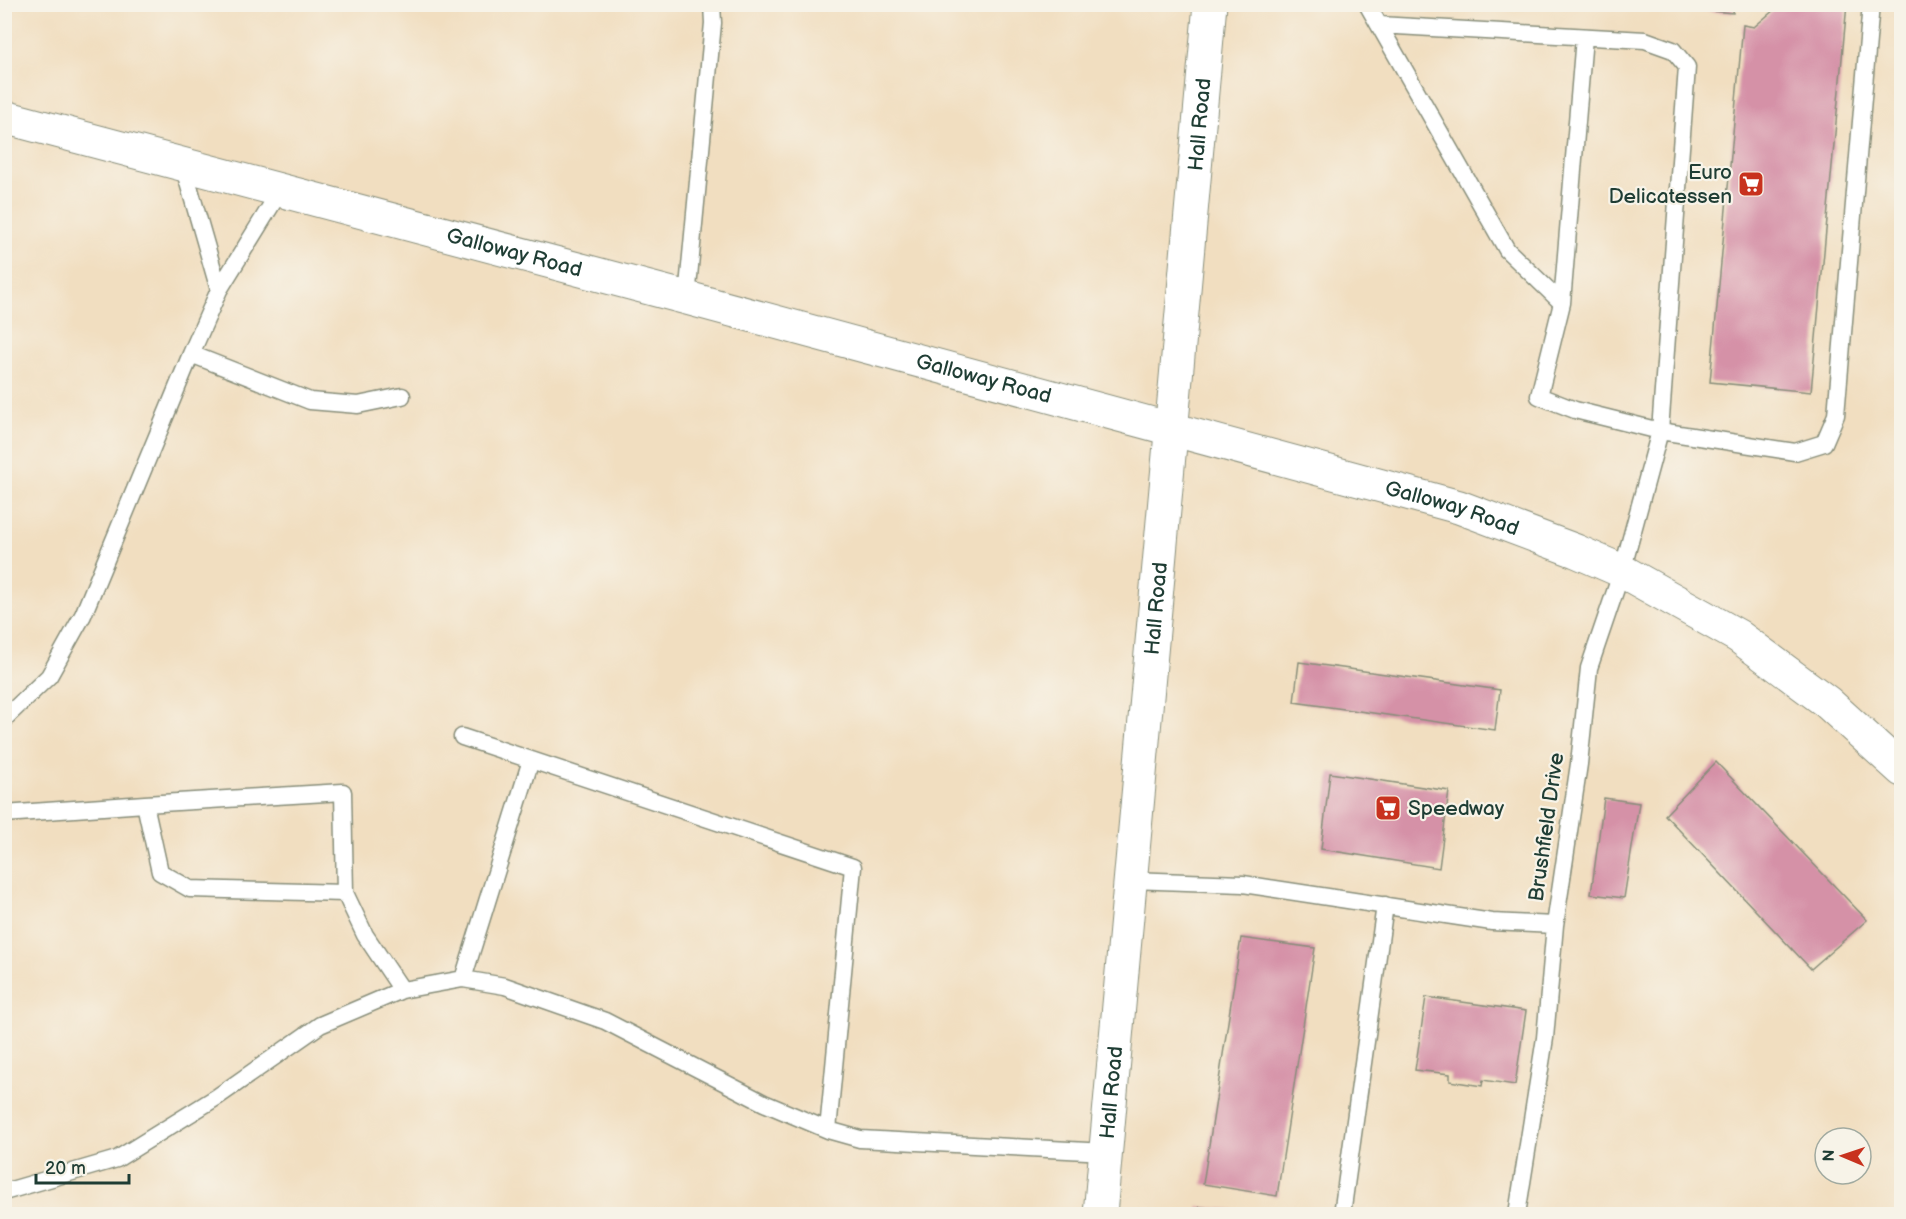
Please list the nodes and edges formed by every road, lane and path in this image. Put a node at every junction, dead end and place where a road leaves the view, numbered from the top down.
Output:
1 (712, 4) edge
2 (1210, 4) edge
3 (1367, 4) edge
4 (1871, 4) edge
5 (1379, 25) junction
6 (1584, 37) junction
7 (4, 117) edge
8 (183, 165) junction
9 (280, 191) junction
10 (219, 290) junction
11 (687, 298) junction
12 (1562, 303) junction
13 (191, 354) junction
14 (402, 396) dead end
15 (1171, 428) junction
16 (1660, 431) junction
17 (1622, 572) junction
18 (4, 719) edge
19 (462, 737) dead end
20 (531, 760) junction
21 (1902, 770) edge
22 (145, 804) junction
23 (4, 813) edge
24 (1130, 880) junction
25 (345, 893) junction
26 (1385, 905) junction
27 (1555, 925) junction
28 (463, 979) junction
29 (402, 990) junction
30 (828, 1130) junction
31 (1106, 1152) junction
32 (4, 1192) edge
33 (1100, 1215) edge
34 (1342, 1215) edge
35 (1517, 1215) edge

1 - 11 lane
2 - 15 street, Hall Road
3 - 5 lane
4 - 16 lane
5 - 6 lane, Brushfield Drive
5 - 12 lane
6 - 12 lane
6 - 16 lane, Brushfield Drive
7 - 8 street, Galloway Road
8 - 9 street, Galloway Road
8 - 10 lane
9 - 10 lane
9 - 11 street, Galloway Road
10 - 13 lane
11 - 15 street, Galloway Road
12 - 16 lane
13 - 14 lane
13 - 18 lane
15 - 17 street, Galloway Road
15 - 24 street, Hall Road
16 - 17 lane, Brushfield Drive
17 - 21 street, Galloway Road
17 - 27 lane, Brushfield Drive
19 - 20 lane
20 - 28 lane
20 - 30 lane
22 - 23 lane
22 - 25 lane
22 - 25 lane
24 - 26 lane, Brushfield Drive
24 - 31 street, Hall Road
25 - 29 lane
26 - 27 lane, Brushfield Drive
26 - 34 lane
27 - 35 lane
28 - 29 lane
28 - 30 lane
29 - 32 lane
30 - 31 lane
31 - 33 street, Hall Road

